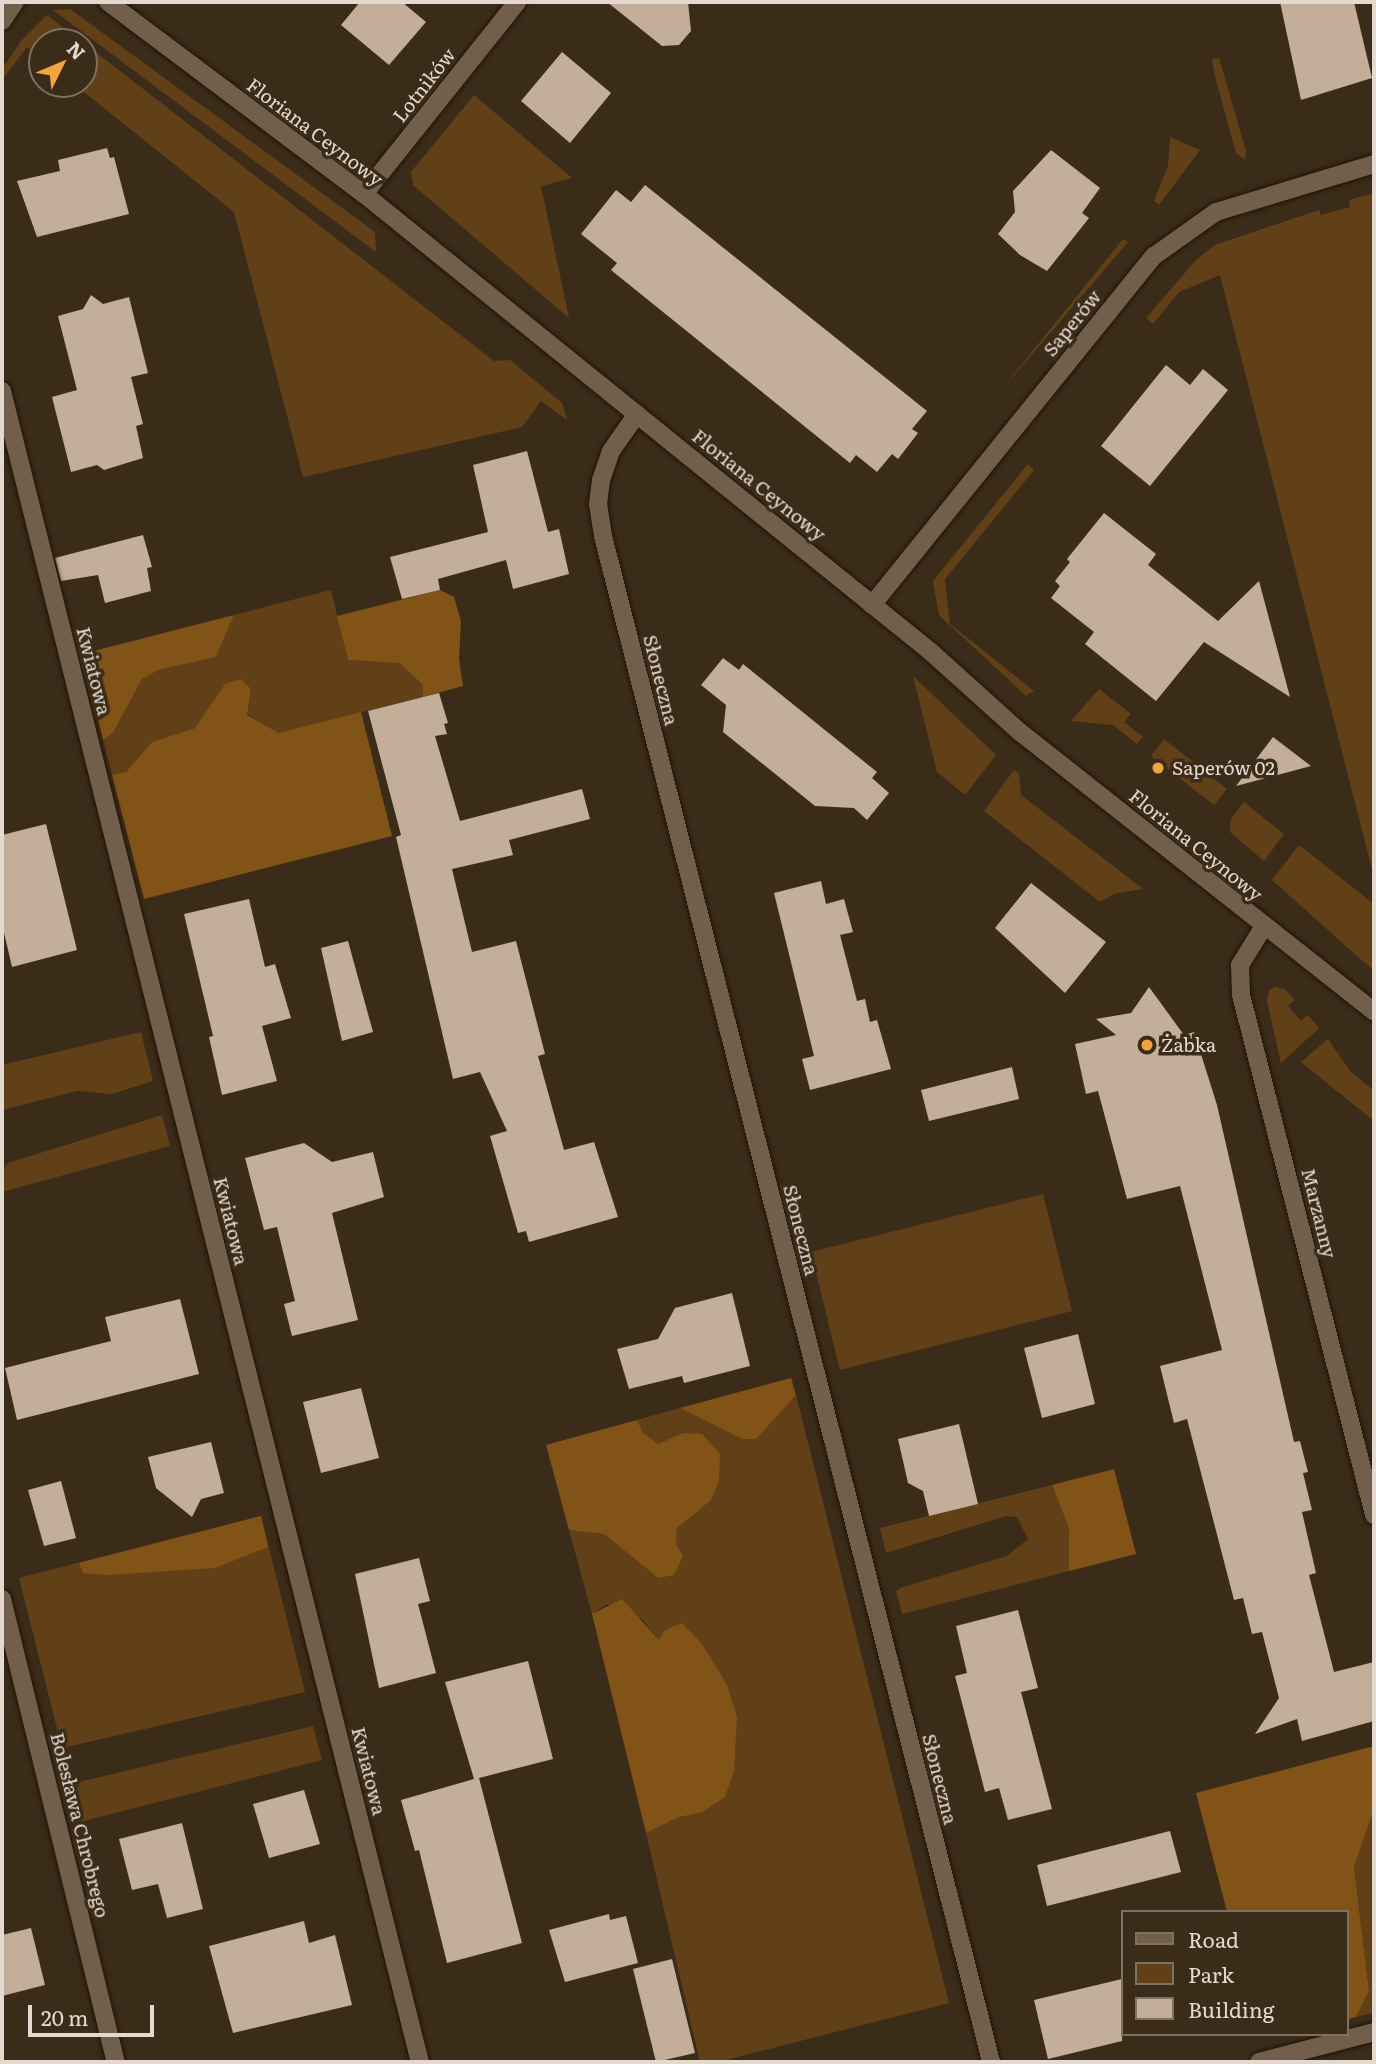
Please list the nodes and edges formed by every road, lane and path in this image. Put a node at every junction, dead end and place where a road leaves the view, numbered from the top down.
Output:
1 (15, 2) edge
2 (108, 2) edge
3 (517, 2) edge
4 (2, 21) edge
5 (1374, 164) edge
6 (363, 194) junction
7 (2, 391) edge
8 (637, 414) junction
9 (872, 605) junction
10 (1264, 926) junction
11 (1374, 1012) edge
12 (1374, 1515) edge
13 (2, 1599) edge
14 (1374, 2032) edge
15 (116, 2062) edge
16 (420, 2062) edge
17 (991, 2062) edge
18 (1259, 2062) edge

1 - 4 street
2 - 6 street, Floriana Ceynowy
3 - 6 street, Lotników
5 - 9 street, Saperów
6 - 8 street, Floriana Ceynowy
7 - 16 street, Kwiatowa
8 - 9 street, Floriana Ceynowy
8 - 17 street, Słoneczna
9 - 10 street, Floriana Ceynowy
10 - 11 street, Floriana Ceynowy
10 - 12 street, Marzanny
13 - 15 street, Bolesława Chrobrego
14 - 18 street

